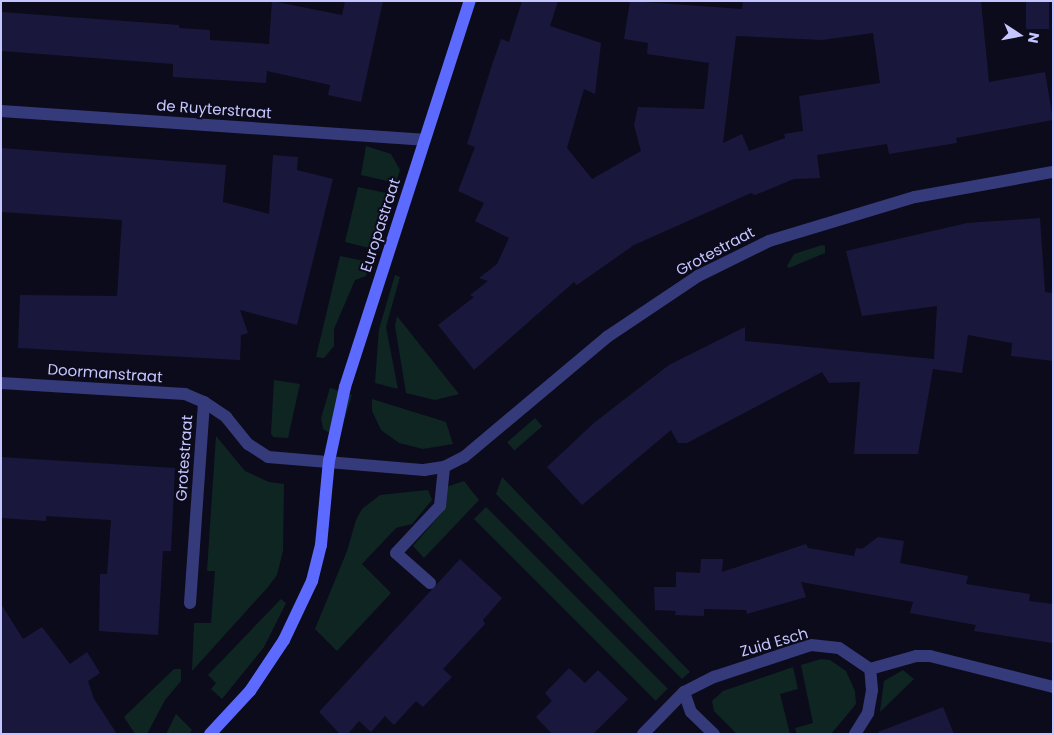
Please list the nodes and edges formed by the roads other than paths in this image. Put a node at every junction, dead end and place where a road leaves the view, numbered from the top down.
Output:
1 (470, 1) edge
2 (1, 111) edge
3 (424, 140) junction
4 (1053, 172) edge
5 (1, 383) edge
6 (204, 402) junction
7 (330, 462) junction
8 (444, 467) junction
9 (430, 583) dead end
10 (190, 603) dead end
11 (870, 669) junction
12 (1053, 687) edge
13 (684, 692) junction
14 (210, 734) edge
15 (643, 734) edge
16 (714, 734) edge
17 (855, 734) edge

1 - 3 street, Europastraat
2 - 3 street, de Ruyterstraat
3 - 7 street, Europastraat
4 - 8 street, Grotestraat
5 - 6 street, Doormanstraat
6 - 7 street, Grotestraat
6 - 10 street, Grotestraat
7 - 8 street, Grotestraat
7 - 14 street
8 - 9 street
11 - 12 street
11 - 13 street, Zuid Esch
11 - 17 street
13 - 15 street, Zuid Esch
13 - 16 street

